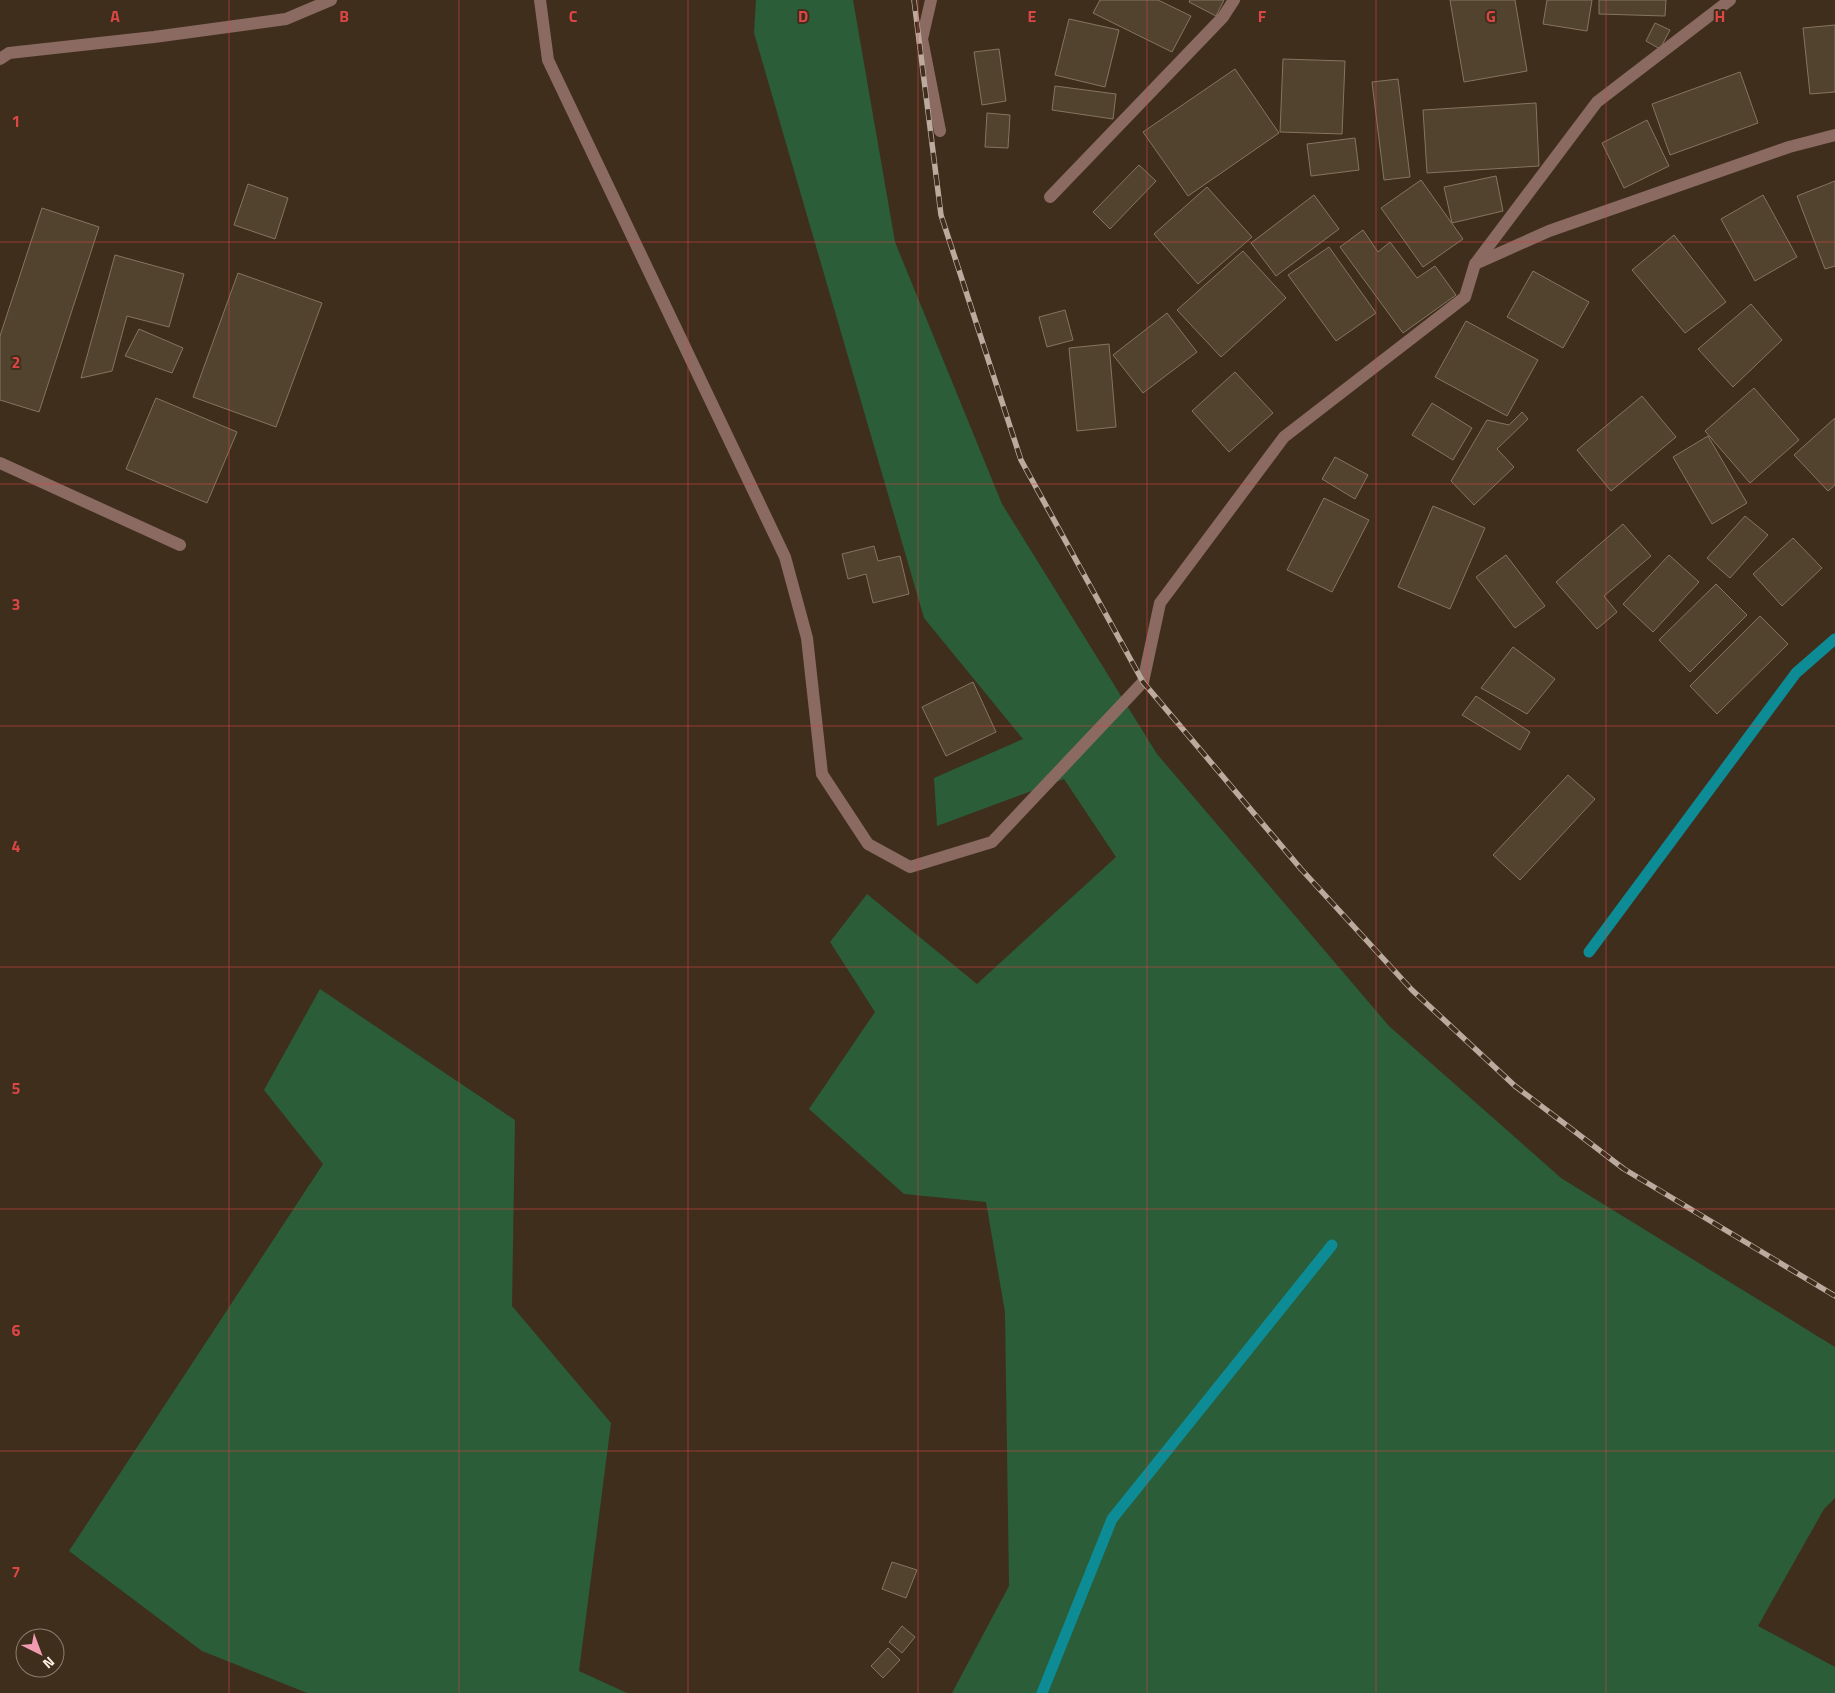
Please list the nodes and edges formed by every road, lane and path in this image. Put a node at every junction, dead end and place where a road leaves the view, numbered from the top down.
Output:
1 (331, 0) edge
2 (540, 0) edge
3 (931, 0) edge
4 (1234, 0) edge
5 (1730, 0) edge
6 (0, 59) edge
7 (940, 131) dead end
8 (1835, 135) edge
9 (1050, 197) dead end
10 (1475, 264) junction
11 (0, 462) edge
12 (180, 545) dead end

1 - 6 street
2 - 10 street
3 - 7 street
4 - 9 street
5 - 10 street
8 - 10 street
11 - 12 street

